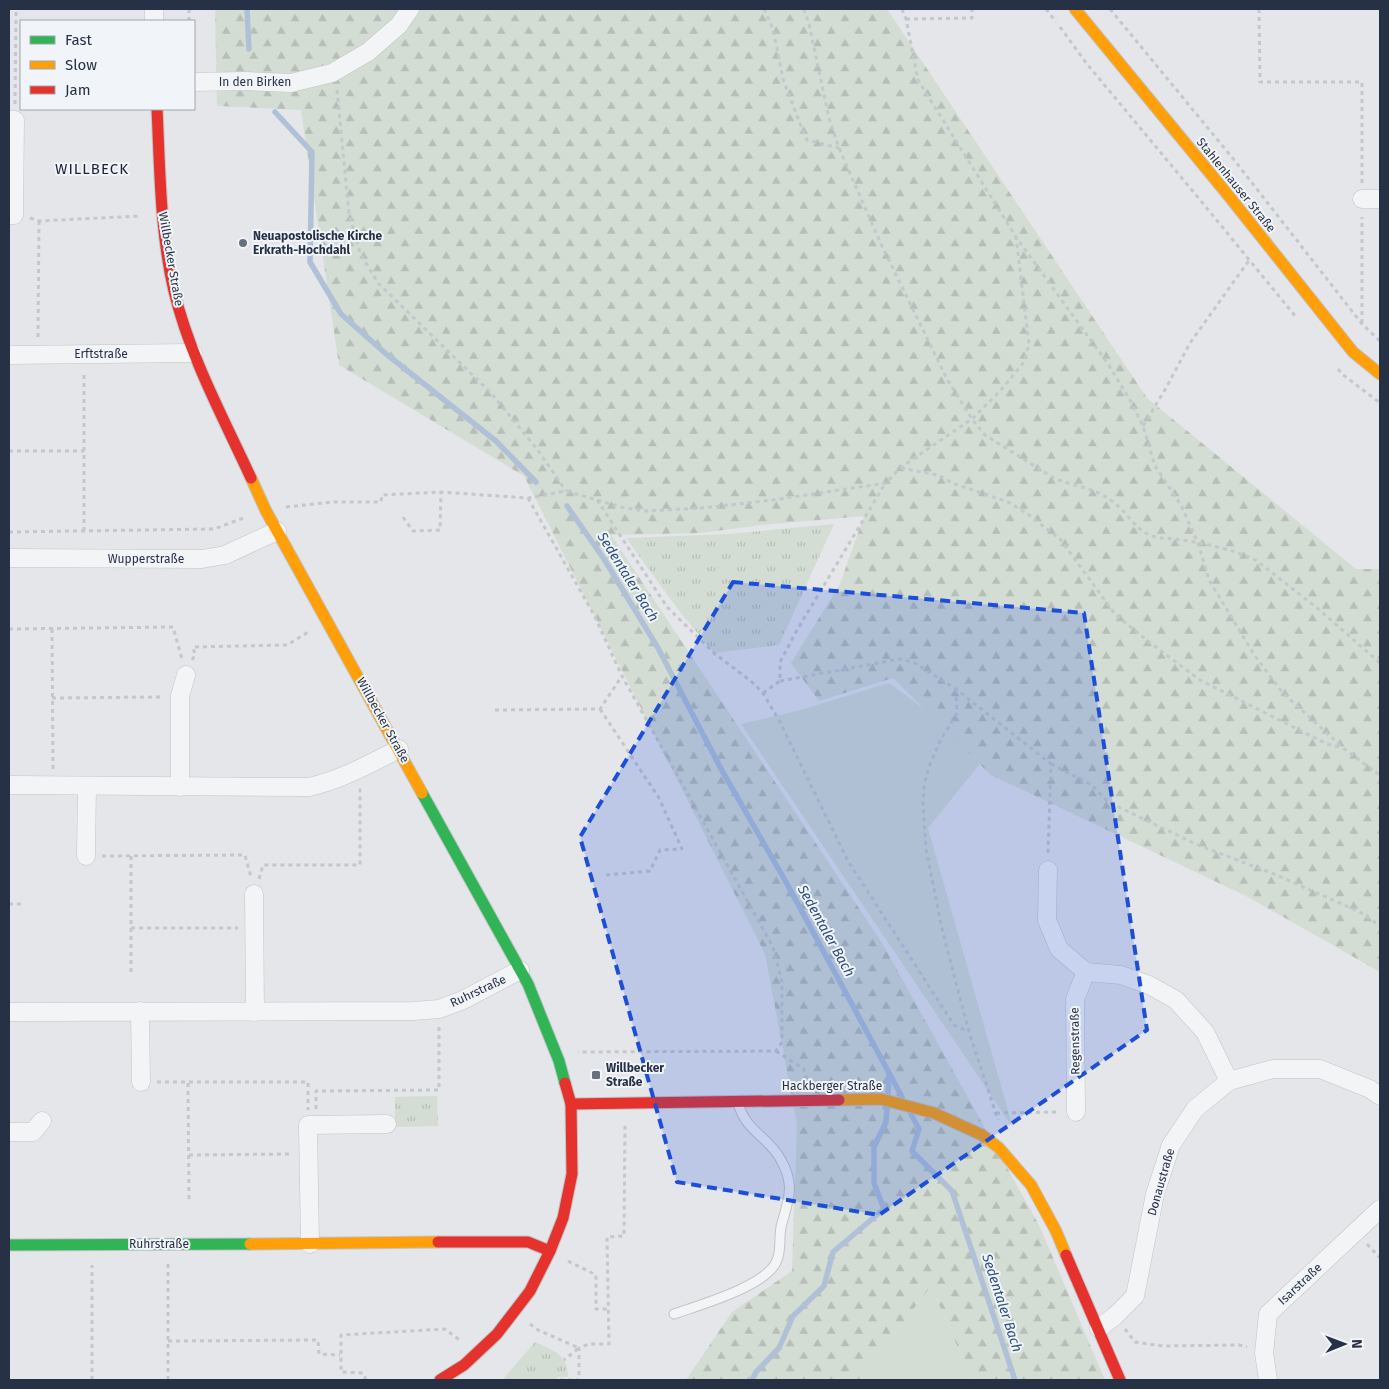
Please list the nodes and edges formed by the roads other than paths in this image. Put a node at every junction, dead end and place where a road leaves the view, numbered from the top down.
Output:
1 (410, 9) edge
2 (1078, 10) edge
3 (195, 82) edge
4 (157, 110) edge
5 (12, 120) edge
6 (1362, 199) road end
7 (1380, 199) edge
8 (12, 215) edge
9 (194, 353) junction
10 (9, 355) edge
11 (1380, 374) edge
12 (277, 531) junction
13 (9, 558) edge
14 (186, 674) road end
15 (399, 748) junction
16 (9, 785) edge
17 (87, 786) junction
18 (180, 787) junction
19 (86, 856) road end
20 (1048, 870) road end
21 (254, 894) road end
22 (520, 970) junction
23 (1086, 972) junction
24 (140, 1011) junction
25 (9, 1012) edge
26 (255, 1012) junction
27 (1229, 1081) junction
28 (141, 1082) road end
29 (1380, 1096) edge
30 (737, 1100) junction
31 (571, 1104) junction
32 (1076, 1112) road end
33 (42, 1121) dead end
34 (387, 1124) dead end
35 (9, 1132) edge
36 (1380, 1209) edge
37 (310, 1244) junction
38 (9, 1245) edge
39 (550, 1251) junction
40 (674, 1314) dead end
41 (1098, 1328) junction
42 (440, 1380) edge
43 (1120, 1380) edge
44 (1268, 1380) edge

1 - 3 street, In den Birken
2 - 11 street, Stahlenhauser Straße
4 - 9 street, Willbecker Straße
5 - 8 street
6 - 7 street
9 - 10 street, Erftstraße
9 - 12 street, Willbecker Straße
12 - 13 street, Wupperstraße
12 - 15 street, Willbecker Straße
14 - 18 street
15 - 18 street
15 - 22 street, Willbecker Straße
16 - 17 street
17 - 18 street
17 - 19 street
20 - 23 street
21 - 26 street
22 - 26 street, Ruhrstraße
22 - 31 street, Willbecker Straße
23 - 27 street
23 - 32 street, Regenstraße
24 - 25 street, Ruhrstraße
24 - 26 street, Ruhrstraße
24 - 28 street
27 - 29 street, Donaustraße
27 - 41 street, Donaustraße
30 - 31 street, Hackberger Straße
30 - 40 lane
30 - 41 street, Hackberger Straße
31 - 39 street, Willbecker Straße
33 - 35 street
34 - 37 street
36 - 44 street, Isarstraße
37 - 38 street, Ruhrstraße
37 - 39 street, Ruhrstraße
39 - 42 street, Willbecker Straße
41 - 43 street, Hackberger Straße

